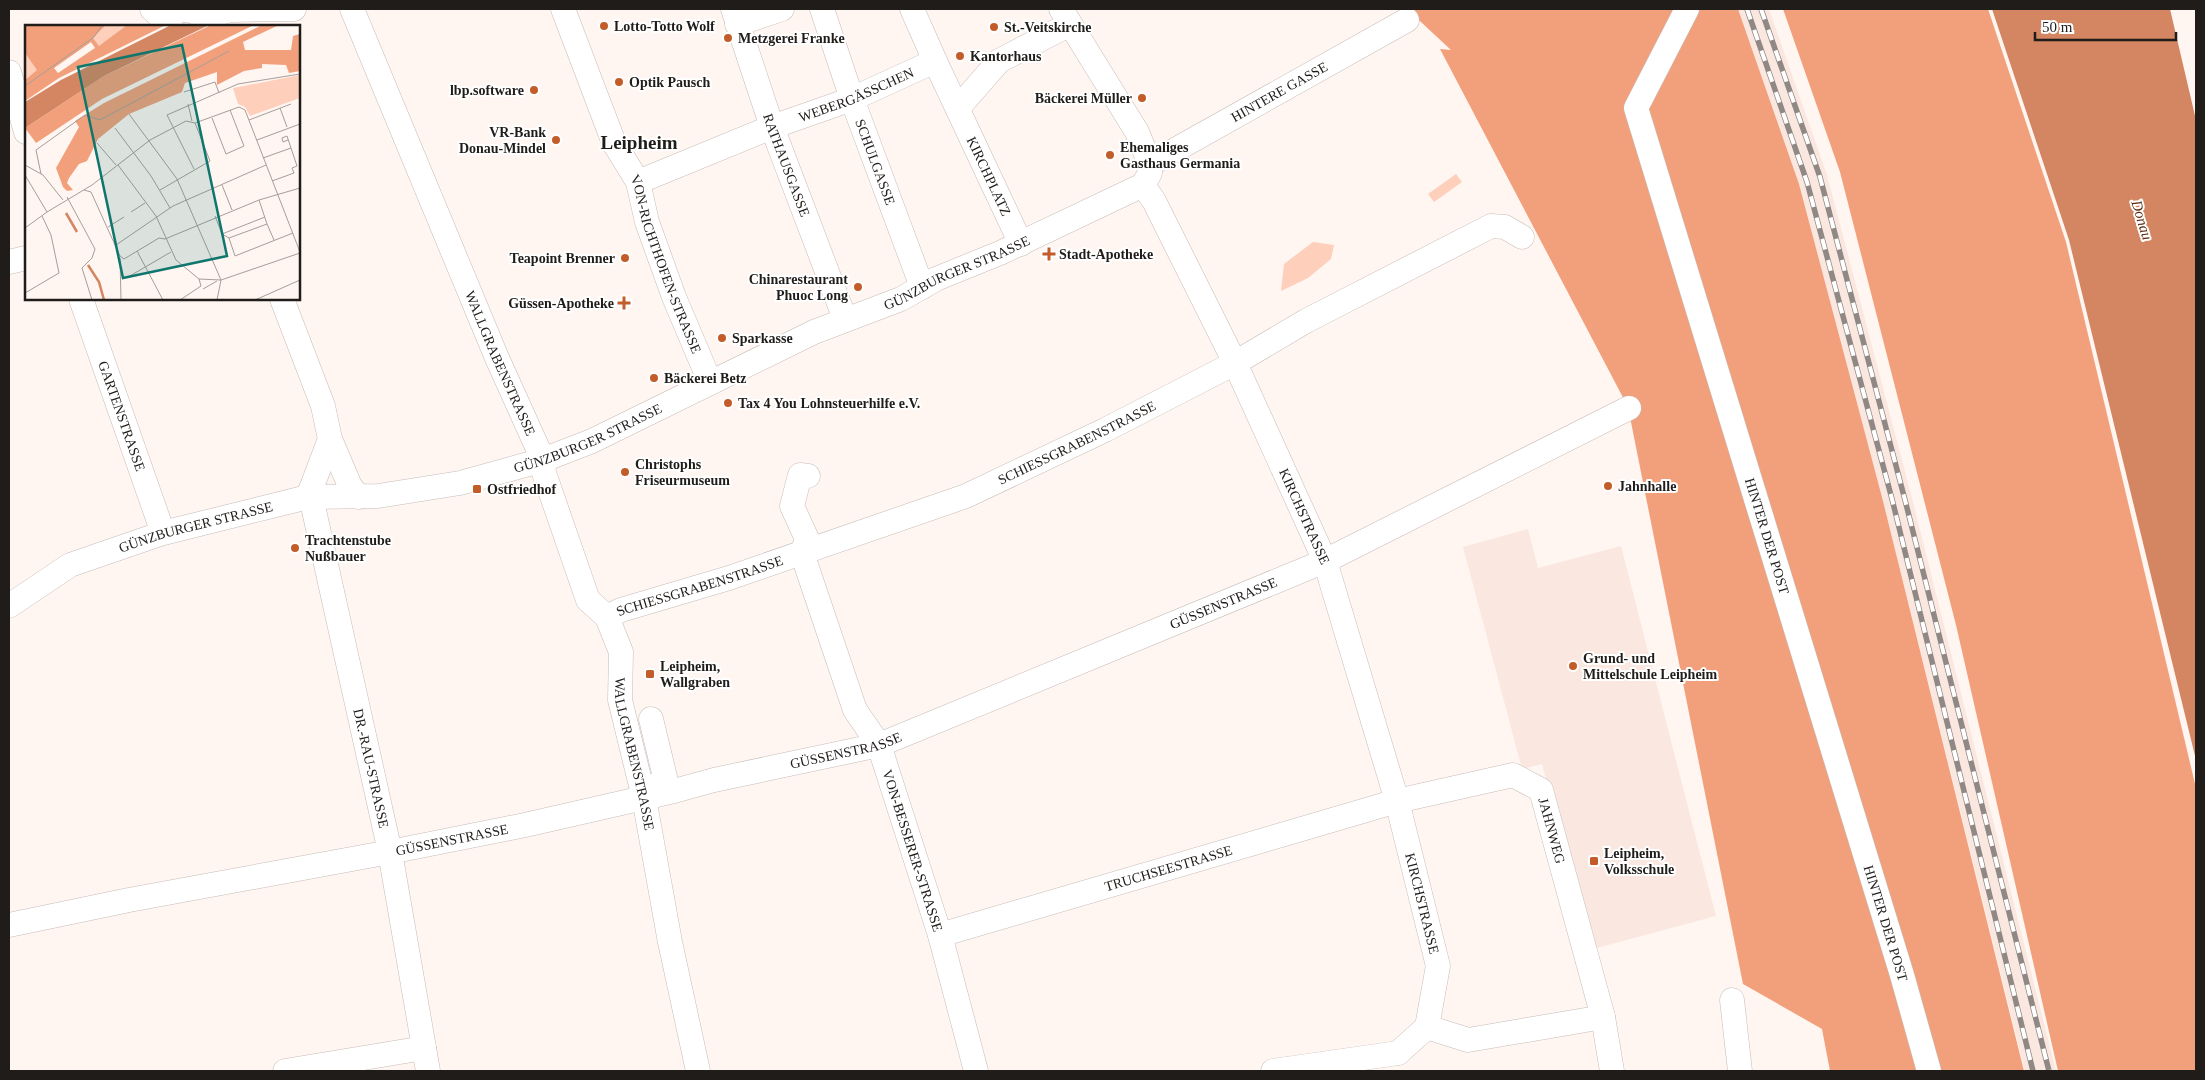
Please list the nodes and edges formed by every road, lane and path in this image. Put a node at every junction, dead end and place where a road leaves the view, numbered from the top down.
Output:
1 (152, 9) edge
2 (179, 9) edge
3 (294, 9) edge
4 (352, 9) edge
5 (563, 9) edge
6 (782, 9) edge
7 (822, 9) edge
8 (912, 9) edge
9 (1687, 9) edge
10 (735, 16) edge
11 (1066, 16) edge
12 (208, 20) edge
13 (1407, 20) dead end
14 (170, 25) edge
15 (935, 61) junction
16 (9, 72) edge
17 (852, 99) junction
18 (958, 108) junction
19 (772, 127) junction
20 (25, 128) edge
21 (1147, 174) junction
22 (638, 182) junction
23 (1522, 237) dead end
24 (1021, 244) junction
25 (25, 258) edge
26 (9, 262) edge
27 (922, 287) junction
28 (81, 300) edge
29 (282, 300) edge
30 (845, 320) junction
31 (1235, 363) junction
32 (710, 382) junction
33 (1629, 408) dead end
34 (330, 440) junction
35 (542, 460) junction
36 (808, 476) dead end
37 (358, 497) junction
38 (308, 498) junction
39 (163, 533) junction
40 (802, 553) junction
41 (1326, 561) junction
42 (9, 606) edge
43 (608, 617) junction
44 (651, 719) dead end
45 (879, 744) junction
46 (644, 798) junction
47 (1397, 801) junction
48 (390, 852) junction
49 (9, 925) edge
50 (940, 935) junction
51 (1732, 1000) dead end
52 (1603, 1017) junction
53 (1427, 1027) junction
54 (424, 1048) junction
55 (1397, 1062) edge
56 (285, 1071) edge
57 (428, 1071) edge
58 (698, 1071) edge
59 (976, 1071) edge
60 (1273, 1071) edge
61 (1612, 1071) edge
62 (1740, 1071) edge
63 (1929, 1071) edge

1 - 14 street
2 - 12 street
3 - 12 street
4 - 35 street, WALLGRABENSTRASSE
5 - 22 street, VON-RICHTHOFEN-STRASSE
6 - 10 street
7 - 17 street, SCHULGASSE
8 - 15 street, KIRCHPLATZ
9 - 63 street, HINTER DER POST
10 - 19 street, RATHAUSGASSE
11 - 18 street
11 - 21 street, KIRCHSTRASSE
13 - 21 street, HINTERE GASSE
15 - 17 street, WEBERGÄSSCHEN
15 - 18 street, KIRCHPLATZ
16 - 20 street
17 - 19 street, WEBERGÄSSCHEN
17 - 27 street, SCHULGASSE
18 - 24 street, KIRCHPLATZ
19 - 22 street, WEBERGÄSSCHEN
19 - 30 street, RATHAUSGASSE
21 - 24 street, GÜNZBURGER STRASSE
21 - 31 street, KIRCHSTRASSE
22 - 32 street, VON-RICHTHOFEN-STRASSE
23 - 31 street, SCHIESSGRABENSTRASSE
24 - 27 street, GÜNZBURGER STRASSE
25 - 26 street
27 - 30 street, GÜNZBURGER STRASSE
28 - 39 street, GARTENSTRASSE
29 - 34 street
30 - 32 street, GÜNZBURGER STRASSE
31 - 40 street, SCHIESSGRABENSTRASSE
31 - 41 street, KIRCHSTRASSE
32 - 35 street, GÜNZBURGER STRASSE
33 - 41 street, GÜSSENSTRASSE
34 - 37 street
34 - 38 street
35 - 37 street, GÜNZBURGER STRASSE
35 - 43 street, WALLGRABENSTRASSE
36 - 40 street, VON-BESSERER-STRASSE
37 - 38 street, GÜNZBURGER STRASSE
38 - 39 street, GÜNZBURGER STRASSE
38 - 48 street, DR.-RAU-STRASSE
39 - 42 street, GÜNZBURGER STRASSE
40 - 43 street, SCHIESSGRABENSTRASSE
40 - 45 street, VON-BESSERER-STRASSE
41 - 45 street, GÜSSENSTRASSE
41 - 47 street, KIRCHSTRASSE
43 - 46 street, WALLGRABENSTRASSE
44 - 46 street
45 - 46 street, GÜSSENSTRASSE
45 - 50 street, VON-BESSERER-STRASSE
46 - 48 street, GÜSSENSTRASSE
46 - 58 street, WALLGRABENSTRASSE
47 - 50 street, TRUCHSEESTRASSE
47 - 52 street, JAHNWEG
47 - 53 street, KIRCHSTRASSE
48 - 49 street, GÜSSENSTRASSE
48 - 54 street, DR.-RAU-STRASSE
50 - 59 street, VON-BESSERER-STRASSE
51 - 62 street
52 - 53 street
52 - 61 street, JAHNWEG
53 - 55 street
54 - 56 street
54 - 57 street, DR.-RAU-STRASSE
55 - 60 street

